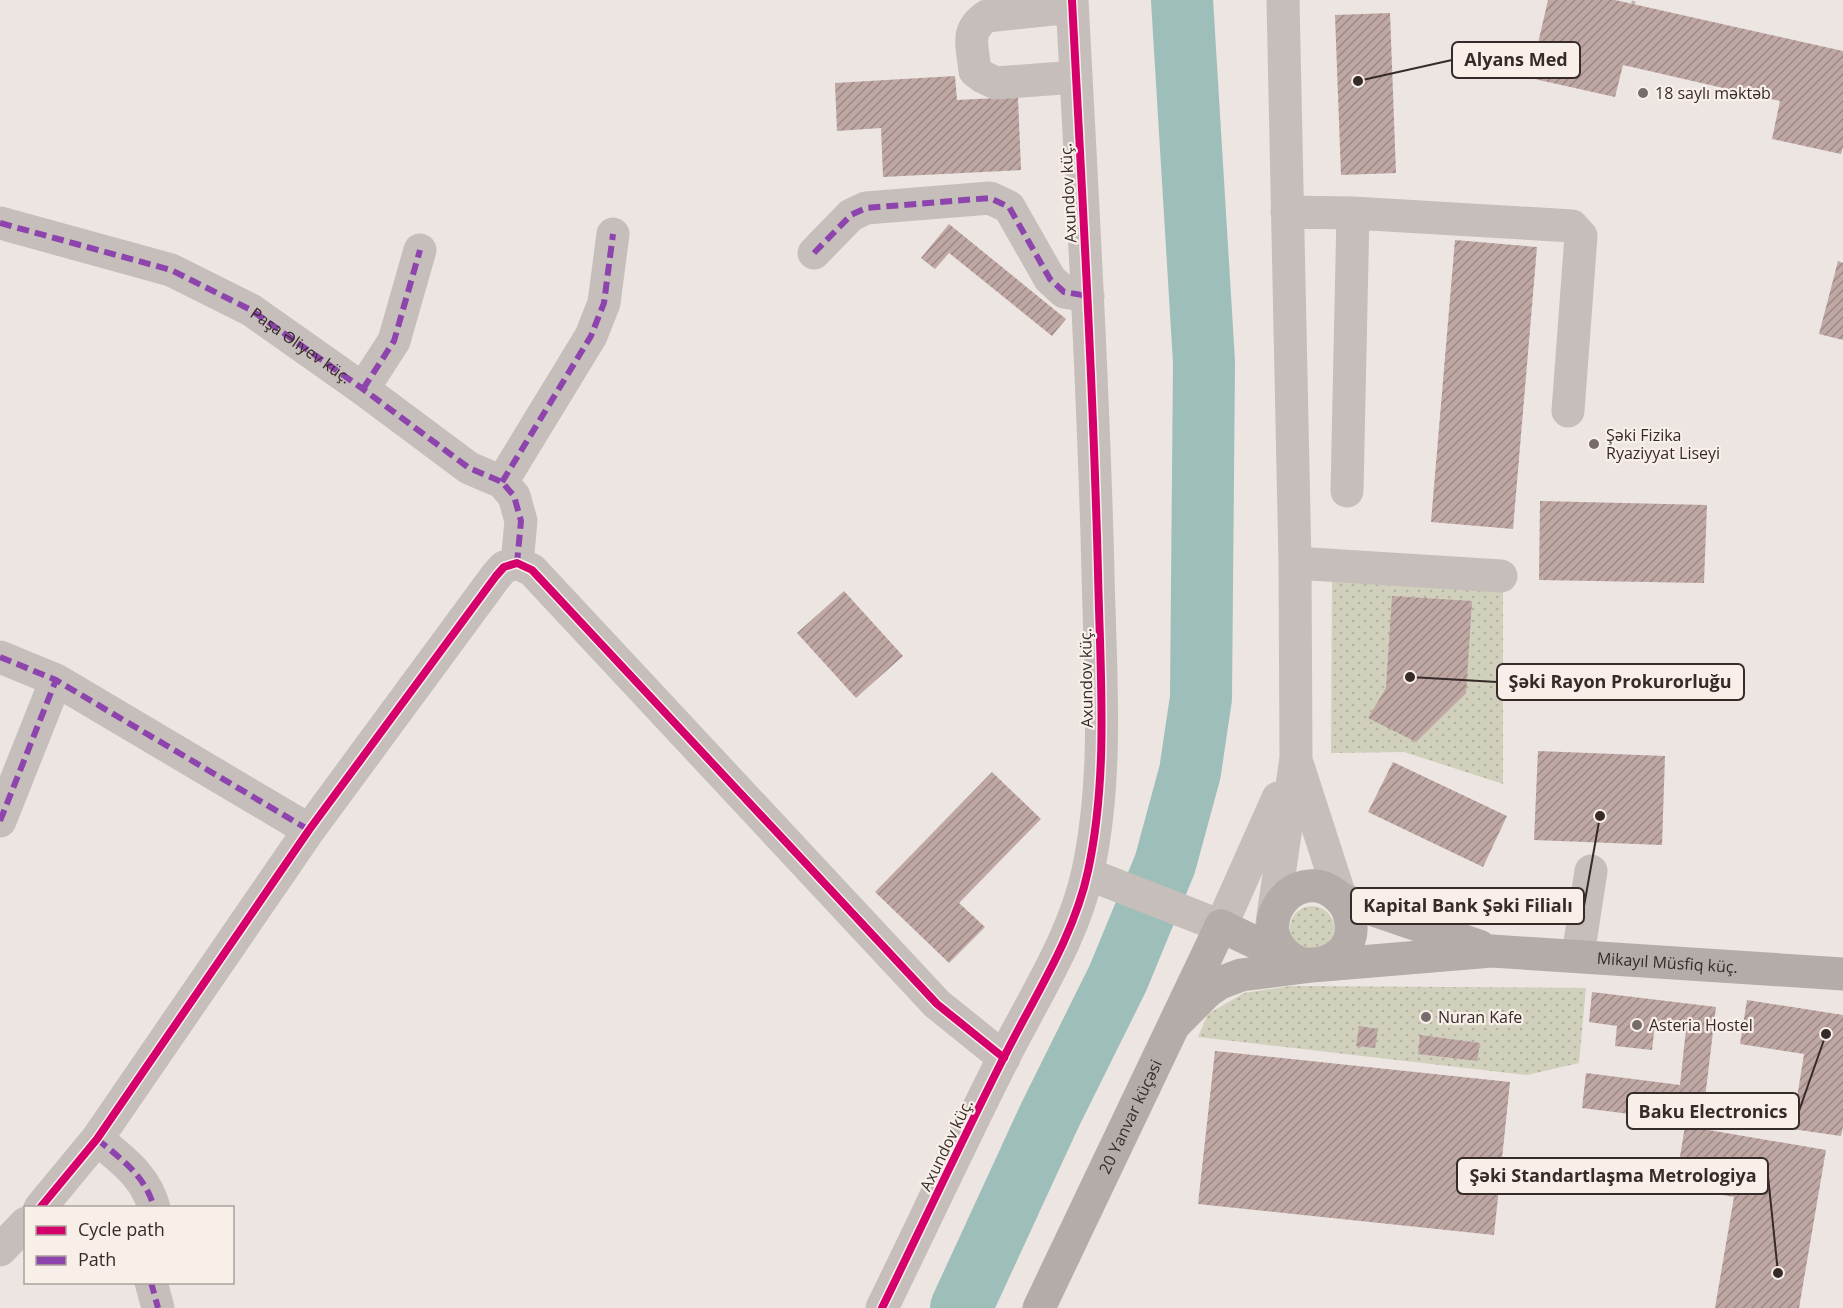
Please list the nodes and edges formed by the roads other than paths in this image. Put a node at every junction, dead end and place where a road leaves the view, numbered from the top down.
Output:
1 (1283, 0) edge
2 (1072, 4) edge
3 (1076, 77) junction
4 (1287, 212) junction
5 (1353, 213) junction
6 (0, 223) edge
7 (613, 234) dead end
8 (420, 250) dead end
9 (814, 253) dead end
10 (1088, 296) junction
11 (363, 389) junction
12 (1568, 411) dead end
13 (502, 482) junction
14 (1347, 491) dead end
15 (517, 562) junction
16 (1295, 563) junction
17 (1501, 576) dead end
18 (0, 657) edge
19 (56, 680) junction
20 (1296, 758) junction
21 (0, 821) edge
22 (309, 830) junction
23 (1591, 871) dead end
24 (1088, 874) junction
25 (1341, 899) junction
26 (1280, 905) junction
27 (1209, 922) junction
28 (1492, 951) junction
29 (1578, 955) junction
30 (1306, 965) junction
31 (1843, 974) edge
32 (1176, 1023) junction
33 (1004, 1058) junction
34 (97, 1139) junction
35 (42, 1206) edge
36 (153, 1206) edge
37 (24, 1225) edge
38 (0, 1250) edge
39 (152, 1284) edge
40 (158, 1308) edge
41 (882, 1308) edge
42 (1039, 1308) edge

1 - 4 street
2 - 3 street, Axundov küç.
2 - 3 street
3 - 10 street, Axundov küç.
4 - 5 street
4 - 16 street
5 - 12 street
5 - 14 street
6 - 11 street, Paşa Əliyev küç.
7 - 13 street
8 - 11 street
9 - 10 street
10 - 24 street, Axundov küç.
11 - 13 street, Paşa Əliyev küç.
13 - 15 street
15 - 22 street
15 - 33 street
16 - 17 street
16 - 20 street
18 - 19 street
19 - 21 street
19 - 22 street
20 - 25 street
20 - 26 street
20 - 27 street
22 - 34 street
23 - 29 street
24 - 27 street
24 - 33 street, Axundov küç.
25 - 26 main road
25 - 28 main road
25 - 30 main road
26 - 27 main road
26 - 30 main road
27 - 30 main road
27 - 32 main road, 20 Yanvar küçəsi
28 - 29 main road, Mikayıl Müsfiq küç.
28 - 30 main road
29 - 31 main road, Mikayıl Müsfiq küç.
30 - 32 main road
32 - 42 main road, 20 Yanvar küçəsi
33 - 41 street, Axundov küç.
34 - 35 street
34 - 36 street
37 - 38 street
39 - 40 street

